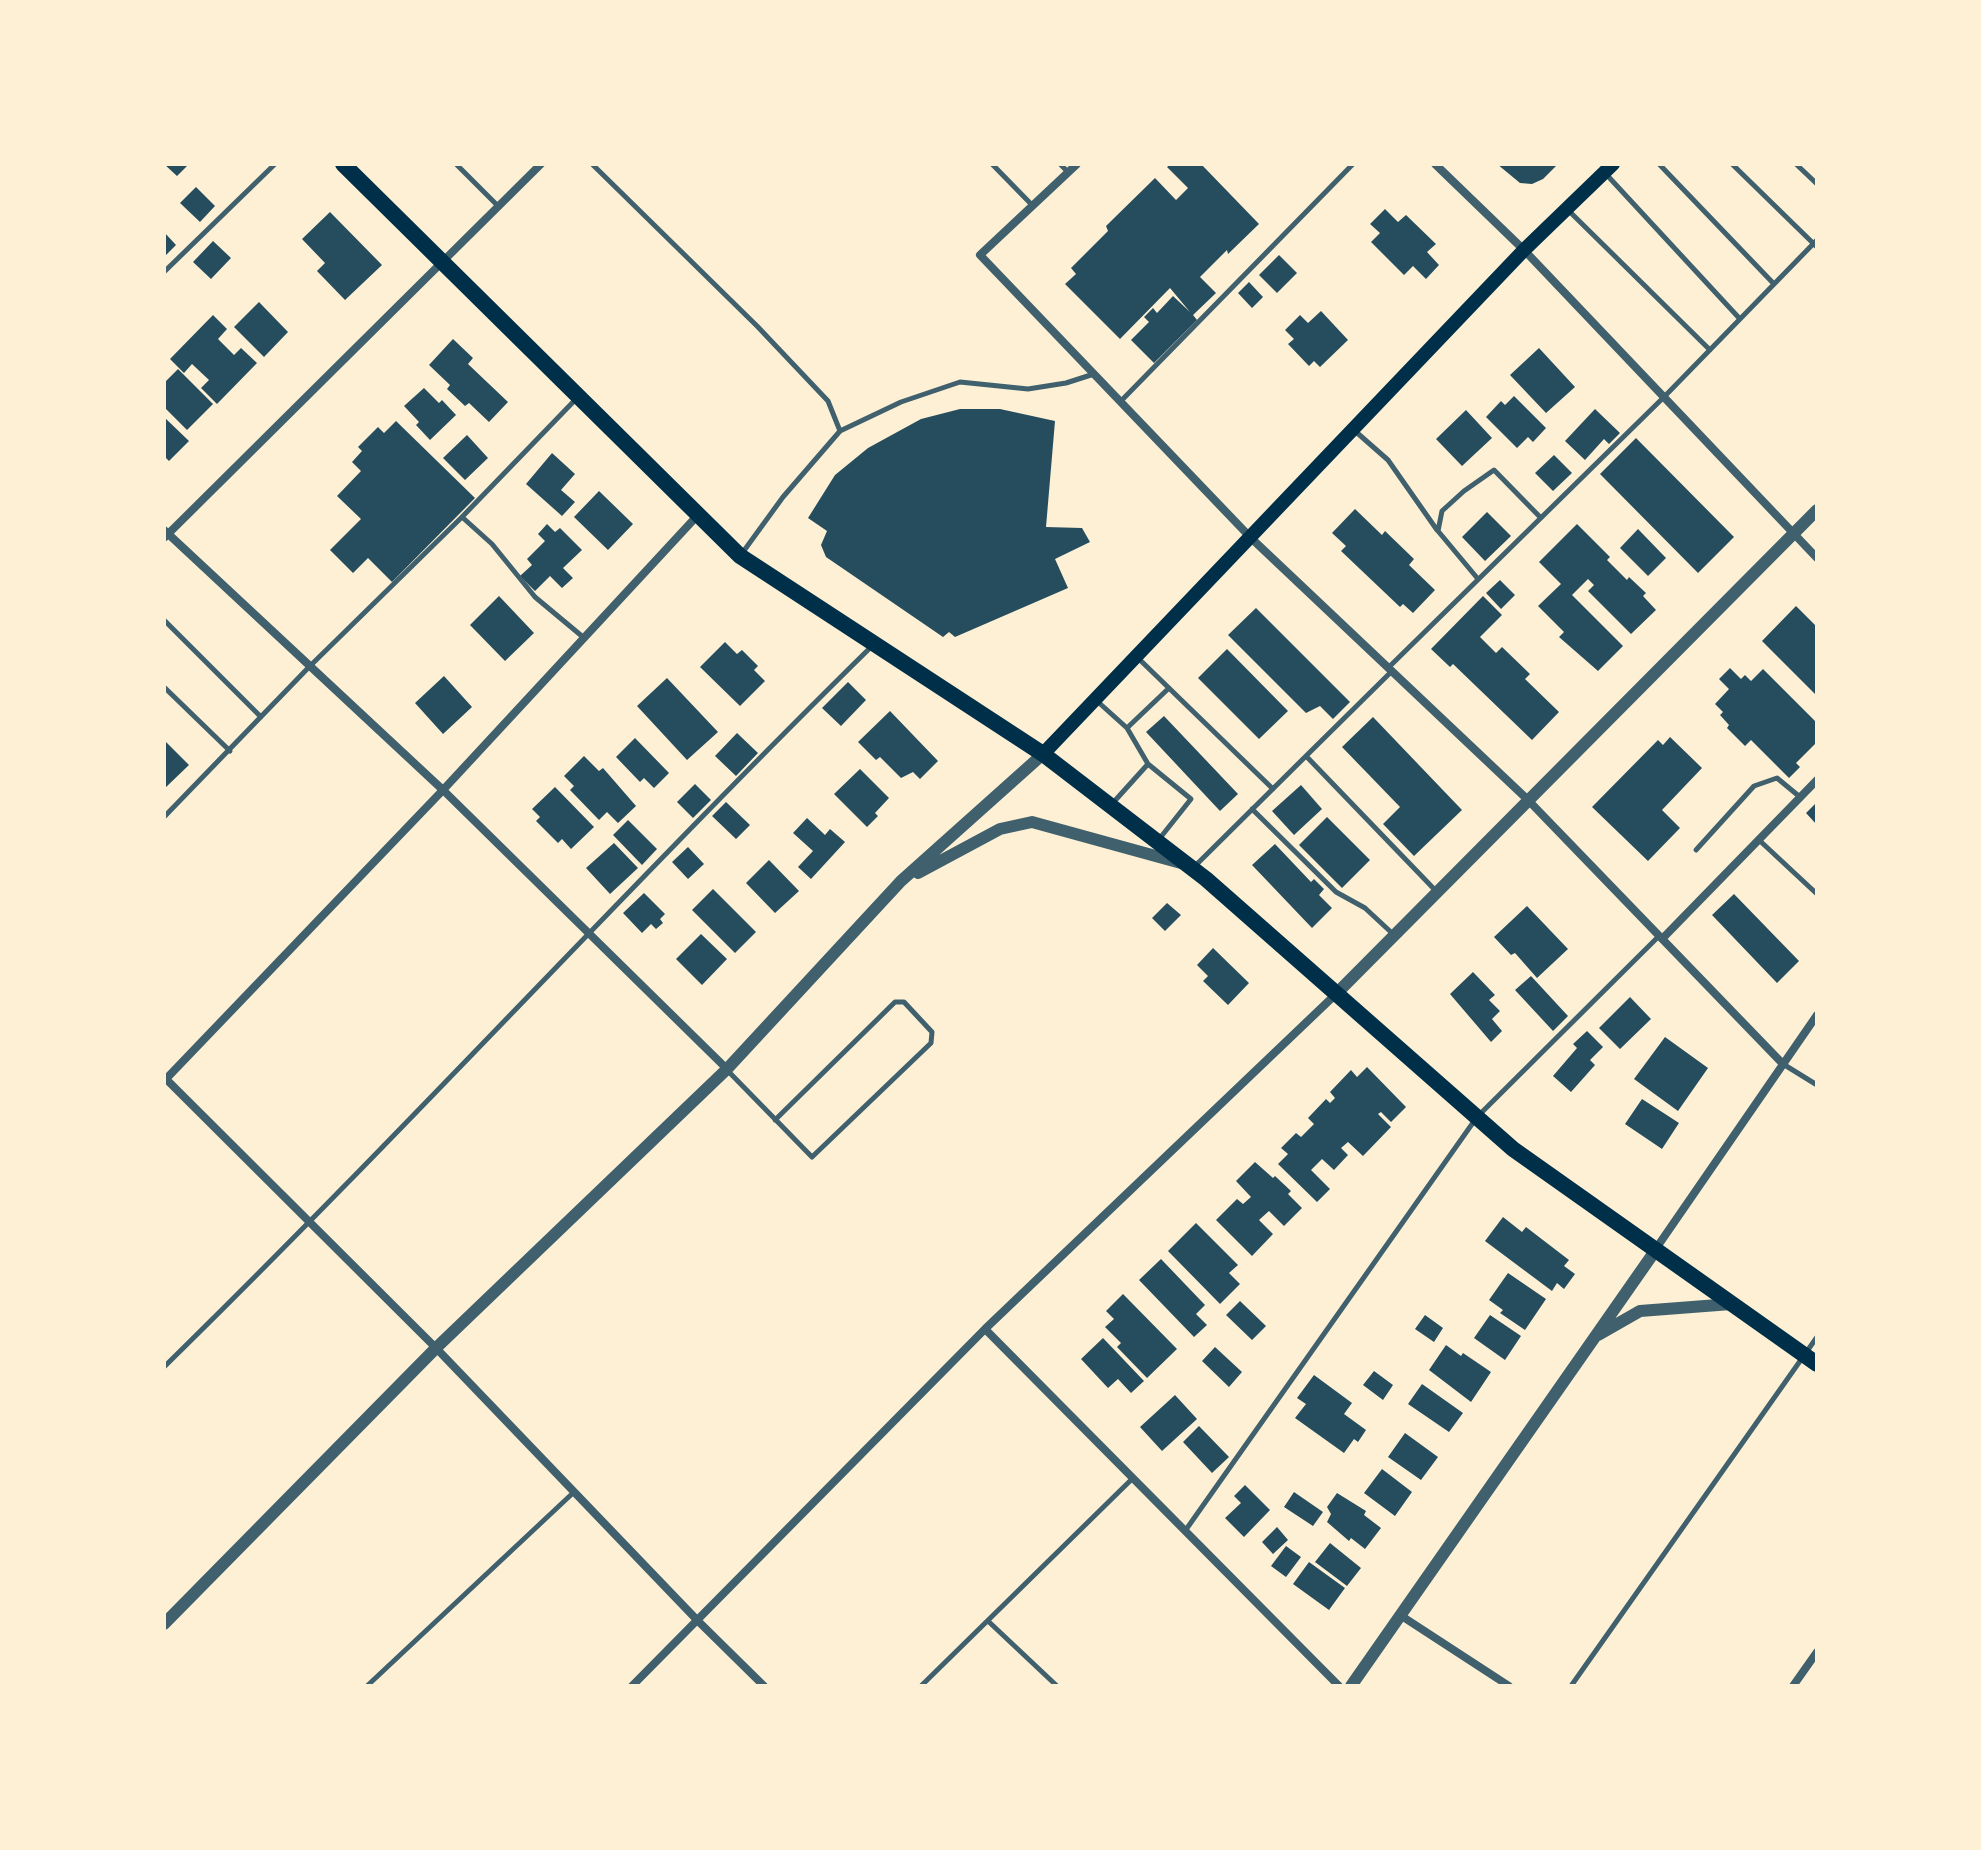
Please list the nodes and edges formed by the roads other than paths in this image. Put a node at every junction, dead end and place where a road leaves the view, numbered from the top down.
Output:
1 (275, 164) edge
2 (343, 164) edge
3 (456, 164) edge
4 (541, 164) edge
5 (592, 164) edge
6 (992, 164) edge
7 (1060, 164) edge
8 (1077, 164) edge
9 (1353, 164) edge
10 (1435, 164) edge
11 (1659, 164) edge
12 (1732, 164) edge
13 (1796, 164) edge
14 (1609, 168) edge
15 (1068, 172) junction
16 (1817, 184) edge
17 (498, 206) junction
18 (1033, 206) junction
19 (1567, 208) junction
20 (1816, 244) edge
21 (1524, 250) junction
22 (442, 262) junction
23 (164, 272) edge
24 (1774, 284) junction
25 (1740, 319) junction
26 (1710, 350) junction
27 (1094, 374) junction
28 (578, 397) junction
29 (1664, 397) junction
30 (1120, 402) junction
31 (1353, 430) junction
32 (840, 431) junction
33 (1817, 510) edge
34 (697, 516) junction
35 (462, 517) junction
36 (1541, 518) junction
37 (1438, 531) junction
38 (1794, 533) junction
39 (165, 534) edge
40 (1251, 538) junction
41 (740, 556) junction
42 (1817, 558) edge
43 (1478, 579) junction
44 (164, 620) edge
45 (584, 638) junction
46 (874, 644) junction
47 (1137, 657) junction
48 (310, 666) junction
49 (1390, 670) junction
50 (164, 687) edge
51 (1169, 688) junction
52 (1095, 699) junction
53 (261, 717) junction
54 (1127, 728) junction
55 (230, 751) junction
56 (1043, 754) junction
57 (1306, 756) junction
58 (1148, 764) junction
59 (1817, 780) edge
60 (1273, 789) junction
61 (443, 790) junction
62 (1800, 797) junction
63 (1527, 799) junction
64 (1109, 807) junction
65 (1252, 809) junction
66 (164, 817) edge
67 (1759, 840) junction
68 (1156, 843) junction
69 (1696, 850) dead end
70 (1186, 866) junction
71 (901, 881) junction
72 (1437, 891) junction
73 (1817, 894) edge
74 (588, 933) junction
75 (1394, 934) junction
76 (1661, 937) junction
77 (1337, 993) junction
78 (1817, 1015) edge
79 (1782, 1063) junction
80 (727, 1069) junction
81 (165, 1079) edge
82 (1817, 1085) edge
83 (1477, 1117) junction
84 (775, 1120) junction
85 (311, 1223) junction
86 (1655, 1251) junction
87 (1731, 1304) junction
88 (985, 1329) junction
89 (1596, 1336) junction
90 (1817, 1337) edge
91 (436, 1348) junction
92 (1811, 1360) edge
93 (164, 1367) edge
94 (1133, 1478) junction
95 (574, 1492) junction
96 (1185, 1531) junction
97 (1400, 1615) junction
98 (698, 1621) junction
99 (988, 1621) junction
100 (164, 1624) edge
101 (1817, 1652) edge
102 (367, 1686) edge
103 (632, 1686) edge
104 (764, 1686) edge
105 (921, 1686) edge
106 (1057, 1686) edge
107 (1339, 1686) edge
108 (1351, 1686) edge
109 (1509, 1686) edge
110 (1571, 1686) edge
111 (1793, 1686) edge

1 - 23 lane
2 - 22 main road
3 - 17 lane
4 - 17 street
5 - 32 lane
6 - 18 lane
7 - 15 lane
8 - 15 street
9 - 30 lane
10 - 21 street
11 - 24 lane
12 - 20 lane
13 - 16 lane
14 - 19 main road
14 - 25 lane
15 - 18 street
17 - 22 street
18 - 27 street
19 - 21 main road
19 - 26 lane
20 - 24 lane
21 - 29 street
21 - 31 main road
22 - 28 main road
22 - 39 street
24 - 25 lane
25 - 26 lane
26 - 29 lane
27 - 30 street
27 - 32 lane
28 - 34 main road
28 - 35 lane
29 - 36 lane
29 - 38 street
30 - 40 street
31 - 37 lane
31 - 40 main road
32 - 41 lane
33 - 38 street
34 - 41 main road
34 - 45 street
35 - 45 lane
35 - 48 lane
36 - 37 lane
36 - 43 lane
37 - 43 lane
38 - 42 street
38 - 63 street
39 - 48 street
40 - 47 main road
40 - 49 street
41 - 46 main road
43 - 49 lane
44 - 53 lane
45 - 61 street
46 - 56 main road
46 - 74 lane
47 - 51 lane
47 - 52 main road
48 - 53 lane
48 - 61 street
49 - 57 lane
49 - 63 street
50 - 55 lane
51 - 54 lane
51 - 60 lane
52 - 54 lane
52 - 56 main road
53 - 55 lane
54 - 58 lane
55 - 66 lane
56 - 64 main road
56 - 71 street
57 - 60 lane
57 - 72 lane
58 - 64 lane
58 - 68 lane
59 - 62 street
60 - 65 lane
61 - 74 street
61 - 81 street
62 - 67 street
62 - 69 lane
63 - 72 street
63 - 76 street
64 - 68 main road
65 - 70 lane
65 - 75 lane
67 - 73 lane
67 - 76 street
68 - 70 main road
70 - 71 street
70 - 77 main road
71 - 80 street
72 - 75 street
74 - 80 street
74 - 85 lane
75 - 77 street
76 - 79 street
76 - 83 lane
77 - 83 main road
77 - 88 street
78 - 79 street
79 - 82 lane
79 - 86 street
80 - 84 lane
80 - 91 street
81 - 85 street
83 - 86 main road
83 - 96 lane
84 - 84 lane
85 - 91 street
85 - 93 lane
86 - 87 main road
86 - 89 street
87 - 89 street
87 - 92 main road
88 - 94 street
88 - 98 street
89 - 97 street
90 - 92 lane
91 - 95 street
91 - 100 street
92 - 110 lane
94 - 96 street
94 - 99 lane
95 - 98 street
95 - 102 lane
96 - 107 street
97 - 108 street
97 - 109 street
98 - 103 street
98 - 104 street
99 - 105 lane
99 - 106 lane
101 - 111 street

